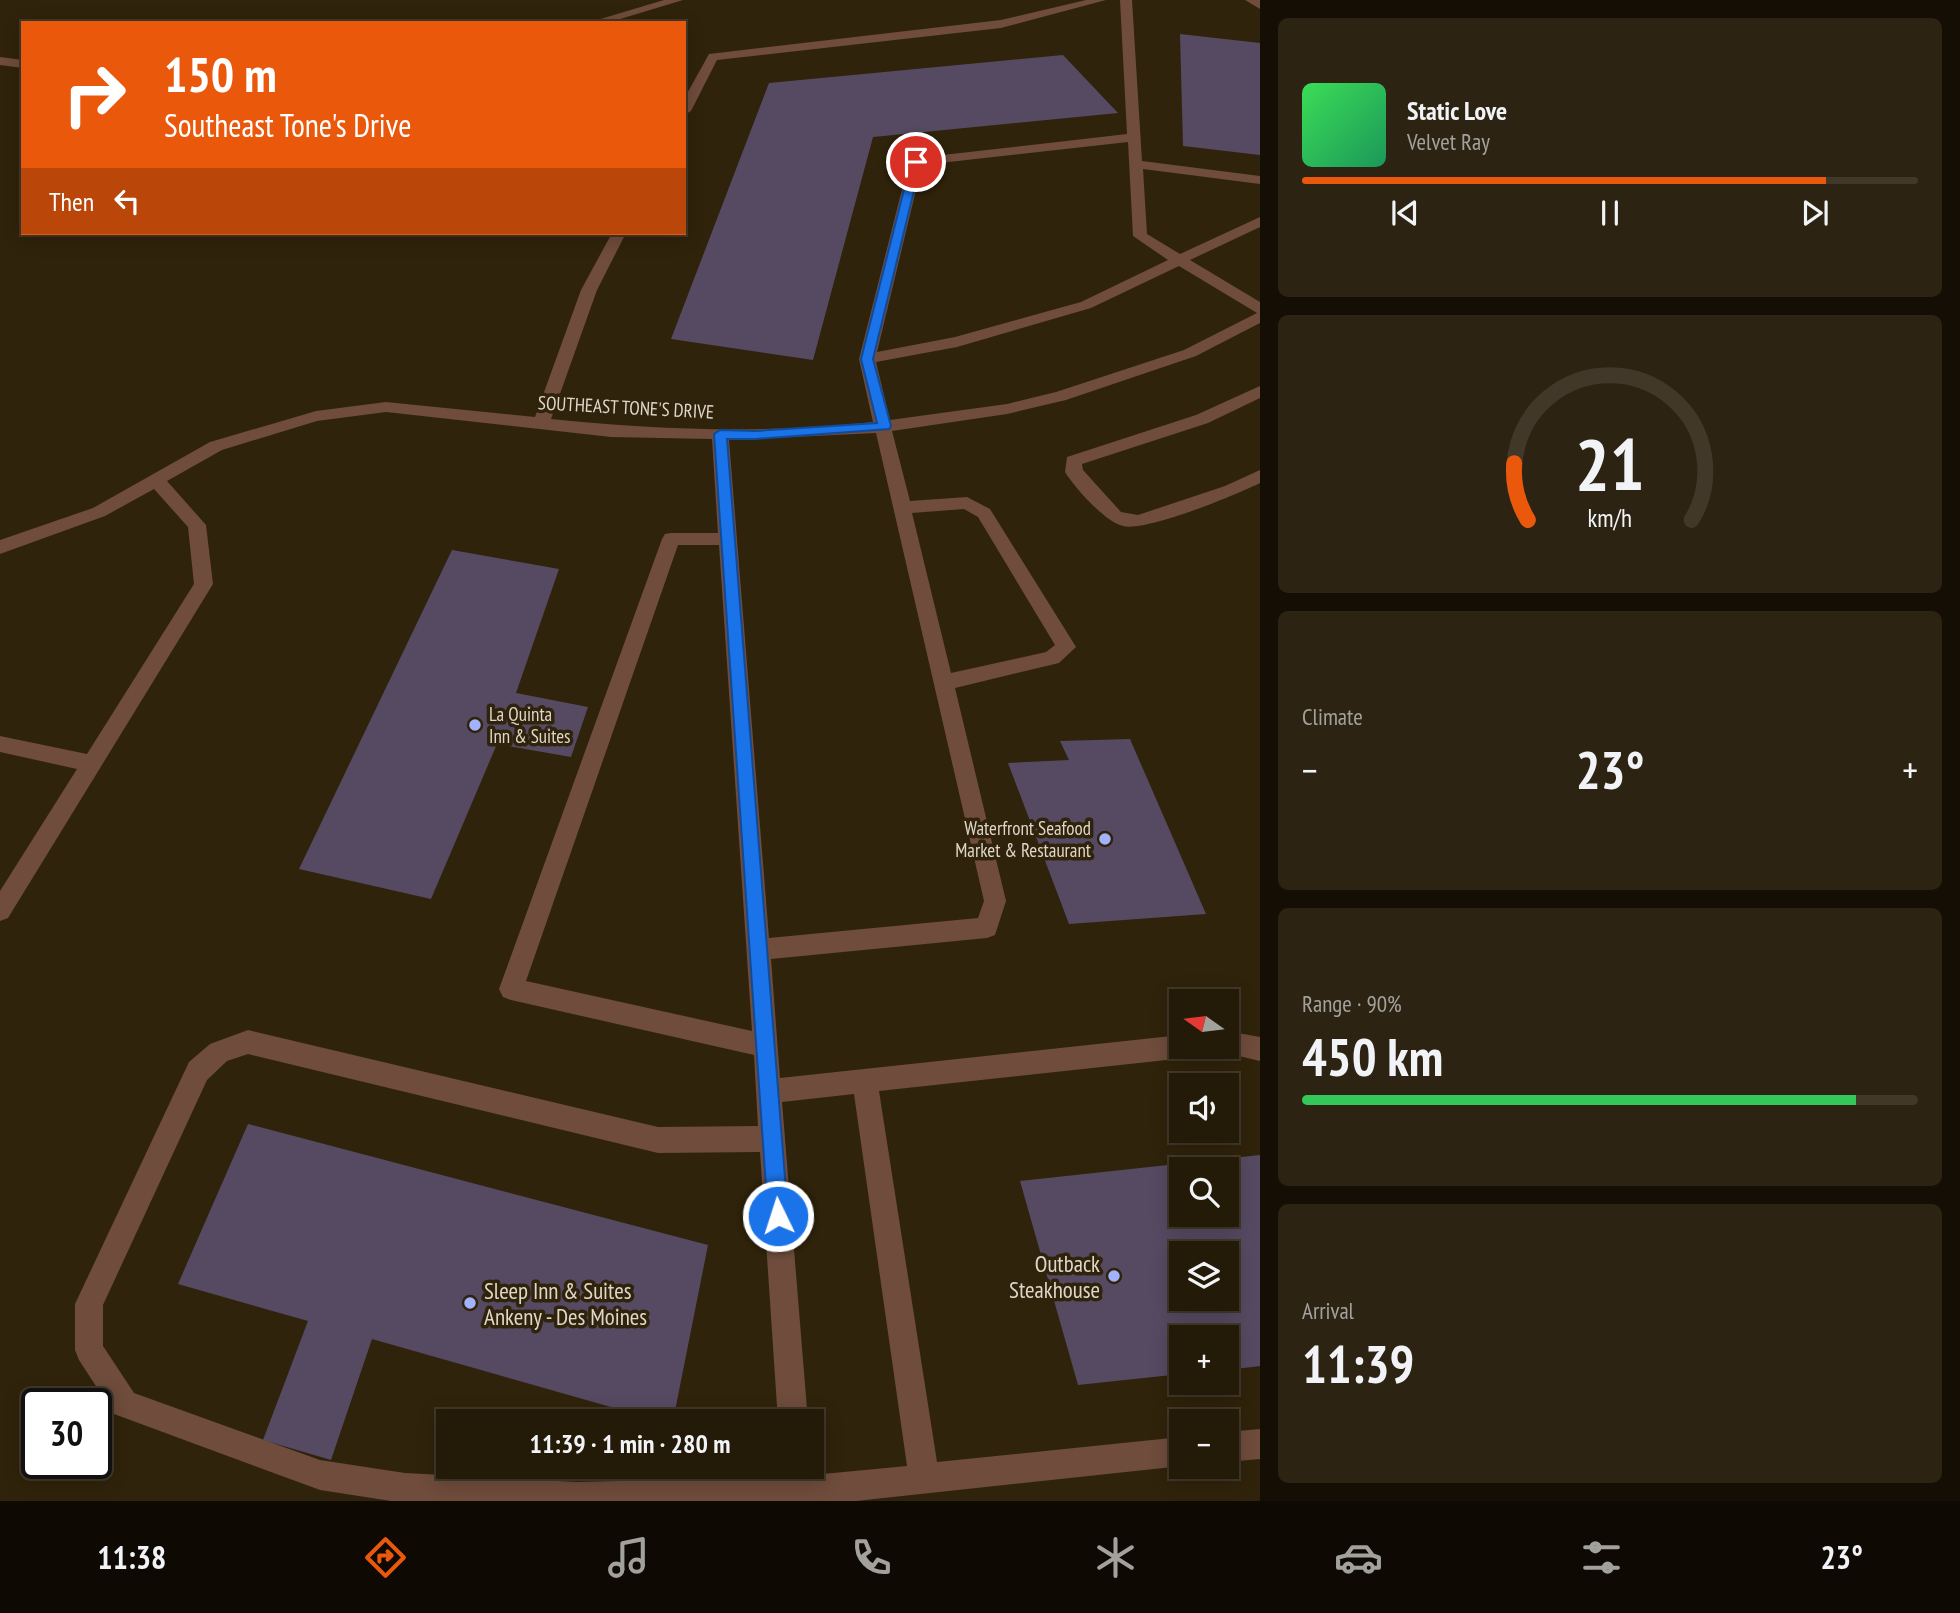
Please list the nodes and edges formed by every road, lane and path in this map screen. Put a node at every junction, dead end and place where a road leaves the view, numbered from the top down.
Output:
1 (677, 0) edge
2 (1100, 0) edge
3 (1126, 0) edge
4 (1251, 0) edge
5 (1260, 5) edge
6 (600, 21) edge
7 (0, 61) edge
8 (21, 64) edge
9 (686, 107) edge
10 (1134, 136) junction
11 (1136, 164) junction
12 (1260, 180) edge
13 (1260, 221) edge
14 (618, 235) edge
15 (1182, 260) junction
16 (1260, 309) edge
17 (1260, 317) edge
18 (867, 359) junction
19 (1260, 391) edge
20 (541, 424) junction
21 (884, 426) junction
22 (720, 434) junction
23 (1260, 476) edge
24 (156, 480) junction
25 (903, 508) junction
26 (728, 538) junction
27 (0, 547) edge
28 (943, 682) junction
29 (0, 744) edge
30 (92, 764) junction
31 (0, 911) edge
32 (759, 950) junction
33 (1239, 1043) edge
34 (765, 1046) junction
35 (1169, 1048) edge
36 (1260, 1049) edge
37 (865, 1081) junction
38 (769, 1091) junction
39 (772, 1139) junction
40 (792, 1409) edge
41 (1260, 1444) edge
42 (1239, 1446) edge
43 (1169, 1453) edge
44 (924, 1479) junction
45 (798, 1486) edge

1 - 6 street
2 - 9 street
3 - 10 street
4 - 5 street
7 - 8 street
10 - 11 street
10 - 18 street
11 - 12 street
11 - 15 street
13 - 15 street
14 - 20 street
15 - 16 street
15 - 18 street
17 - 21 street, SOUTHEAST TONE'S DRIVE
18 - 21 street
19 - 23 street
20 - 22 street, SOUTHEAST TONE'S DRIVE
20 - 24 street, SOUTHEAST TONE'S DRIVE
21 - 22 street, SOUTHEAST TONE'S DRIVE
21 - 25 street
22 - 26 street
24 - 27 street, SOUTHEAST TONE'S DRIVE
24 - 30 street
25 - 28 street
25 - 28 street
26 - 32 street
26 - 34 street
28 - 32 street
29 - 30 street
30 - 31 street
32 - 34 street
33 - 36 street
34 - 38 street
35 - 37 street
37 - 38 street
37 - 44 street
38 - 39 street
39 - 40 street
39 - 45 street
41 - 42 street
43 - 44 street
44 - 45 street

